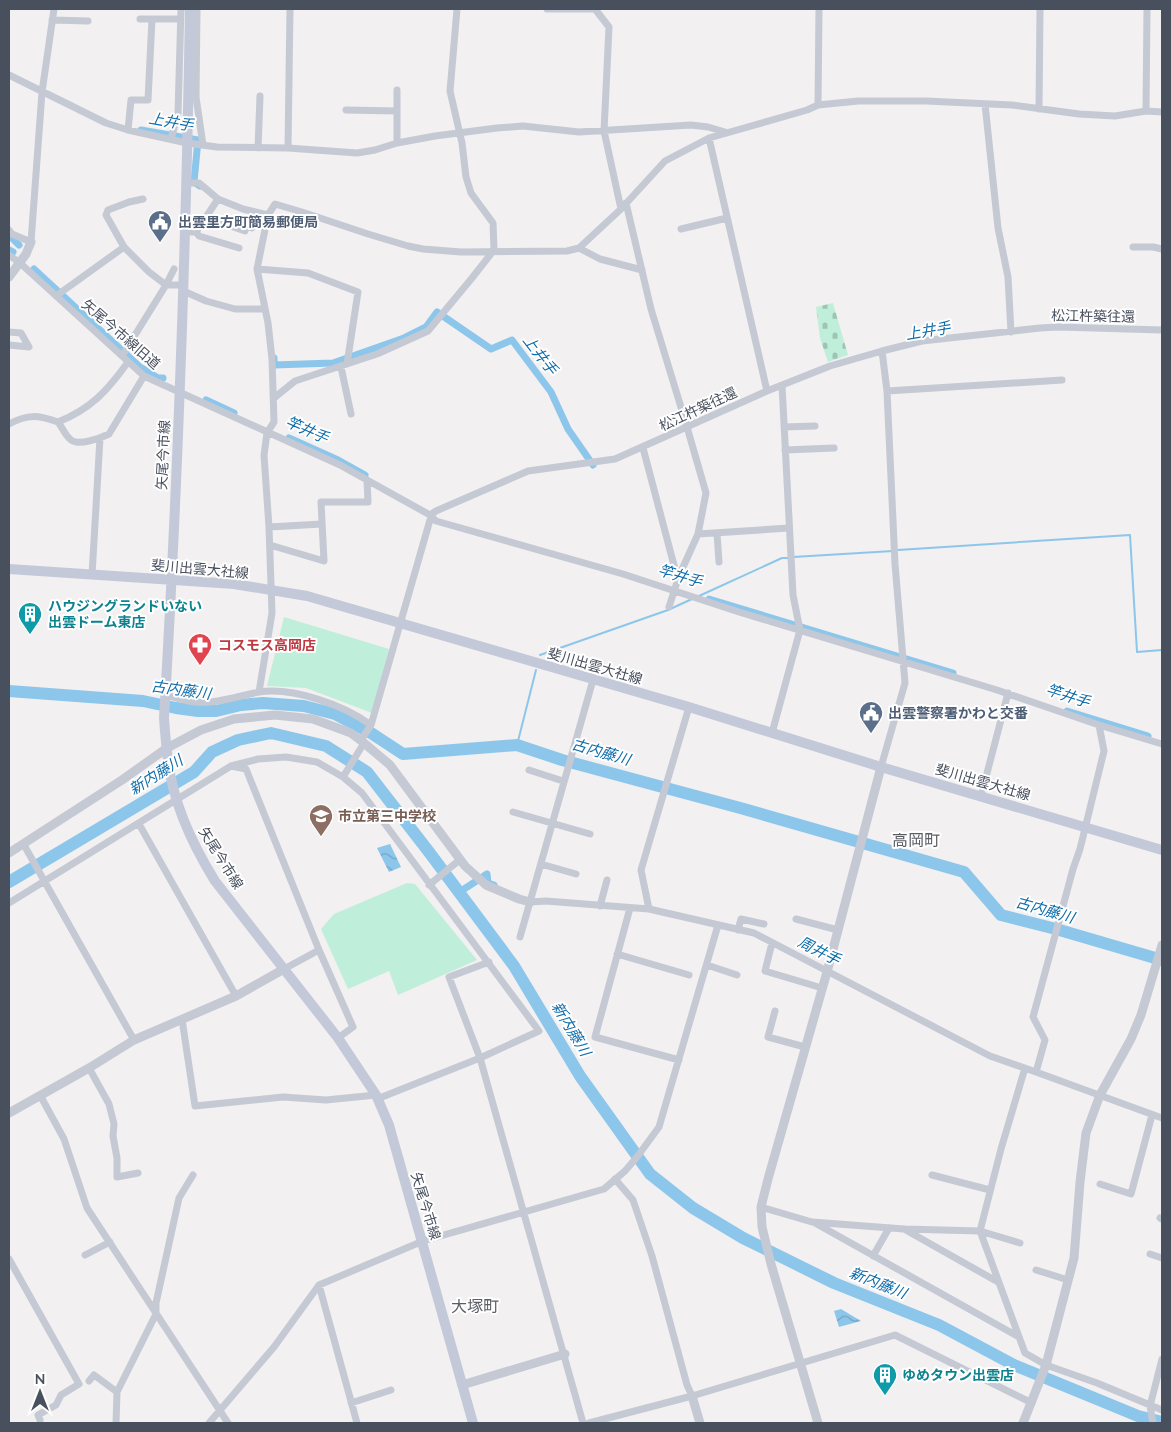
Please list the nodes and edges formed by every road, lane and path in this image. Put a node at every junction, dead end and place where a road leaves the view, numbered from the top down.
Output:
1 (54, 9) edge
2 (181, 9) edge
3 (190, 9) edge
4 (197, 9) edge
5 (290, 9) edge
6 (457, 9) edge
7 (547, 9) edge
8 (595, 9) edge
9 (819, 9) edge
10 (1040, 9) edge
11 (1148, 9) edge
12 (140, 19) dead end
13 (152, 19) junction
14 (176, 19) dead end
15 (52, 20) junction
16 (88, 21) dead end
17 (9, 75) edge
18 (397, 90) dead end
19 (42, 92) junction
20 (260, 96) dead end
21 (985, 104) junction
22 (818, 106) junction
23 (1039, 109) junction
24 (346, 110) dead end
25 (397, 111) junction
26 (1146, 111) junction
27 (1162, 112) edge
28 (128, 130) junction
29 (604, 131) junction
30 (725, 132) junction
31 (460, 133) junction
32 (709, 138) junction
33 (171, 139) junction
34 (188, 143) junction
35 (397, 143) junction
36 (202, 145) junction
37 (258, 148) junction
38 (288, 148) junction
39 (187, 183) junction
40 (218, 199) junction
41 (143, 200) dead end
42 (624, 206) junction
43 (268, 215) junction
44 (205, 216) junction
45 (727, 218) junction
46 (252, 228) dead end
47 (681, 229) dead end
48 (9, 230) edge
49 (190, 232) junction
50 (31, 242) junction
51 (124, 246) junction
52 (1133, 247) dead end
53 (239, 248) dead end
54 (579, 248) junction
55 (494, 250) junction
56 (1162, 250) edge
57 (9, 255) edge
58 (20, 262) junction
59 (174, 269) dead end
60 (258, 269) junction
61 (642, 270) junction
62 (9, 277) edge
63 (166, 285) junction
64 (183, 289) junction
65 (56, 296) junction
66 (265, 309) junction
67 (1162, 330) edge
68 (9, 332) edge
69 (1011, 332) junction
70 (9, 345) edge
71 (882, 351) junction
72 (122, 356) junction
73 (128, 362) junction
74 (344, 365) junction
75 (144, 376) junction
76 (1062, 380) dead end
77 (782, 385) junction
78 (767, 391) junction
79 (887, 391) junction
80 (180, 392) junction
81 (274, 398) junction
82 (351, 414) dead end
83 (58, 422) junction
84 (9, 424) edge
85 (815, 426) dead end
86 (687, 427) junction
87 (784, 427) junction
88 (267, 433) junction
89 (100, 438) junction
90 (643, 448) junction
91 (834, 448) dead end
92 (785, 450) junction
93 (367, 480) junction
94 (431, 516) junction
95 (322, 524) junction
96 (269, 527) junction
97 (789, 528) junction
98 (717, 533) junction
99 (698, 534) junction
100 (270, 545) junction
101 (719, 562) dead end
102 (9, 569) edge
103 (92, 574) junction
104 (679, 576) junction
105 (171, 580) junction
106 (272, 590) junction
107 (675, 591) junction
108 (669, 607) dead end
109 (402, 623) junction
110 (800, 630) junction
111 (903, 660) junction
112 (593, 680) junction
113 (259, 692) junction
114 (1008, 694) junction
115 (165, 695) junction
116 (689, 707) junction
117 (371, 725) junction
118 (1099, 725) junction
119 (772, 733) junction
120 (363, 741) junction
121 (1162, 744) edge
122 (167, 748) junction
123 (231, 766) junction
124 (881, 767) junction
125 (529, 770) dead end
126 (343, 777) junction
127 (563, 781) junction
128 (981, 796) junction
129 (177, 801) junction
130 (514, 812) dead end
131 (138, 824) junction
132 (553, 825) junction
133 (1085, 827) junction
134 (590, 834) dead end
135 (24, 844) junction
136 (1162, 850) edge
137 (9, 853) edge
138 (459, 861) junction
139 (541, 864) junction
140 (576, 874) dead end
141 (608, 880) dead end
142 (45, 881) junction
143 (430, 884) junction
144 (530, 902) junction
145 (9, 903) edge
146 (600, 906) junction
147 (630, 908) junction
148 (649, 909) junction
149 (796, 919) dead end
150 (764, 924) dead end
151 (718, 925) junction
152 (738, 930) junction
153 (838, 930) junction
154 (520, 937) dead end
155 (772, 943) junction
156 (1162, 945) edge
157 (319, 950) junction
158 (617, 954) junction
159 (489, 962) junction
160 (707, 965) junction
161 (284, 969) junction
162 (827, 972) junction
163 (688, 975) dead end
164 (737, 975) dead end
165 (822, 988) junction
166 (236, 996) junction
167 (775, 1011) dead end
168 (182, 1019) junction
169 (338, 1038) junction
170 (134, 1040) junction
171 (805, 1048) junction
172 (480, 1058) junction
173 (679, 1060) junction
174 (89, 1068) junction
175 (1025, 1068) junction
176 (1036, 1072) junction
177 (40, 1095) junction
178 (1100, 1095) junction
179 (376, 1097) junction
180 (9, 1113) edge
181 (1152, 1115) junction
182 (1162, 1118) edge
183 (138, 1173) dead end
184 (932, 1174) dead end
185 (193, 1175) dead end
186 (615, 1179) junction
187 (1100, 1184) dead end
188 (990, 1190) junction
189 (761, 1207) junction
190 (523, 1211) junction
191 (812, 1222) junction
192 (888, 1228) junction
193 (904, 1229) junction
194 (980, 1232) junction
195 (423, 1241) junction
196 (110, 1242) junction
197 (1020, 1243) dead end
198 (1150, 1254) dead end
199 (85, 1255) dead end
200 (874, 1256) junction
201 (1162, 1258) edge
202 (9, 1259) edge
203 (1036, 1270) dead end
204 (1068, 1280) junction
205 (998, 1282) junction
206 (319, 1285) junction
207 (156, 1314) junction
208 (1019, 1337) junction
209 (565, 1354) junction
210 (1162, 1360) edge
211 (801, 1362) junction
212 (1046, 1365) junction
213 (89, 1381) dead end
214 (462, 1385) junction
215 (391, 1390) dead end
216 (116, 1392) junction
217 (692, 1396) junction
218 (351, 1403) junction
219 (1032, 1403) junction
220 (1150, 1406) junction
221 (1162, 1410) edge
222 (220, 1411) junction
223 (39, 1422) edge
224 (116, 1423) edge
225 (209, 1423) edge
226 (228, 1423) edge
227 (357, 1423) edge
228 (474, 1423) edge
229 (586, 1423) edge
230 (700, 1423) edge
231 (818, 1423) edge
232 (1023, 1423) edge
233 (1153, 1423) edge

1 - 15 street
2 - 33 street
3 - 34 main road, 矢尾今市線
4 - 36 street
5 - 38 street
6 - 31 street
7 - 8 street
8 - 29 street
9 - 22 street
10 - 23 street
11 - 26 street
12 - 13 street
13 - 14 street
13 - 28 street
15 - 16 street
15 - 19 street
17 - 19 street
18 - 25 street
19 - 28 street
19 - 50 street
20 - 37 street
21 - 22 street
21 - 23 street
21 - 69 street
22 - 30 street
23 - 26 street
24 - 25 street
25 - 35 street
26 - 27 street
28 - 33 street
29 - 30 street
29 - 31 street
29 - 42 street
30 - 32 street
31 - 35 street
31 - 55 street
32 - 42 street
32 - 45 street
33 - 34 street
34 - 36 street
34 - 39 main road, 矢尾今市線
35 - 38 street
36 - 37 street
37 - 38 street
39 - 40 street
39 - 49 main road, 矢尾今市線
40 - 43 street
40 - 44 street
41 - 51 street
42 - 54 street
42 - 61 street
43 - 55 street
43 - 60 street
44 - 46 street
44 - 49 street
45 - 47 street
45 - 78 street
48 - 50 street
49 - 53 street
49 - 64 main road, 矢尾今市線
50 - 58 street
51 - 63 street
51 - 65 street
52 - 56 street
54 - 55 street
54 - 61 street
55 - 74 street
57 - 58 street
58 - 62 street
58 - 65 street, 矢尾今市線旧道
59 - 63 street
60 - 66 street
60 - 74 street
61 - 86 street
63 - 64 street
63 - 72 street
64 - 66 street
64 - 80 main road, 矢尾今市線
65 - 72 street, 矢尾今市線旧道
66 - 81 street
67 - 69 street, 松江杵築往還
68 - 70 street
69 - 71 street, 松江杵築往還
71 - 77 street, 松江杵築往還
71 - 79 street
72 - 73 street, 矢尾今市線旧道
73 - 75 street, 矢尾今市線旧道
73 - 83 street
74 - 81 street
74 - 82 street
75 - 80 street, 矢尾今市線旧道
75 - 89 street
76 - 79 street
77 - 78 street, 松江杵築往還
77 - 87 street
78 - 86 street, 松江杵築往還
79 - 111 street
80 - 88 street, 矢尾今市線旧道
80 - 105 main road, 矢尾今市線
81 - 88 street
83 - 84 street
83 - 89 street
85 - 87 street
86 - 90 street, 松江杵築往還
86 - 99 street
87 - 92 street
88 - 93 street
88 - 96 street
89 - 103 street
90 - 94 street, 松江杵築往還
90 - 104 street
91 - 92 street
92 - 97 street
93 - 94 street
93 - 95 street
94 - 107 street
94 - 109 street
95 - 96 street
95 - 100 street
96 - 100 street
97 - 98 street
97 - 110 street
98 - 99 street
98 - 101 street
99 - 104 street
100 - 106 street
102 - 103 main road, 斐川出雲大社線
103 - 105 main road, 斐川出雲大社線
104 - 107 street
105 - 106 main road, 斐川出雲大社線
105 - 115 main road, 矢尾今市線
106 - 109 main road, 斐川出雲大社線
106 - 113 street
107 - 108 street
107 - 110 street
109 - 112 main road, 斐川出雲大社線
109 - 117 street
110 - 111 street
110 - 119 street
111 - 114 street
111 - 124 street
112 - 116 main road, 斐川出雲大社線
112 - 127 street
113 - 115 street
113 - 117 street
114 - 118 street
114 - 128 street
115 - 122 main road, 矢尾今市線
116 - 119 main road, 斐川出雲大社線
116 - 148 street
117 - 120 street
118 - 121 street
118 - 133 street
119 - 124 main road, 斐川出雲大社線
120 - 122 street
120 - 126 street
120 - 138 street
122 - 129 main road, 矢尾今市線
122 - 135 street
123 - 126 street
123 - 129 street
123 - 157 street
124 - 128 main road, 斐川出雲大社線
124 - 153 street
125 - 127 street
126 - 143 street
127 - 132 street
128 - 133 main road, 斐川出雲大社線
129 - 131 street
129 - 161 main road, 矢尾今市線
130 - 132 street
131 - 142 street
131 - 166 street
132 - 134 street
132 - 139 street
133 - 136 main road, 斐川出雲大社線
133 - 176 street
135 - 137 street
135 - 142 street
138 - 143 street
138 - 144 street
139 - 140 street
139 - 144 street
141 - 146 street
142 - 145 street
142 - 170 street
143 - 159 street
144 - 146 street
144 - 154 street
146 - 147 street
147 - 148 street
147 - 158 street
148 - 151 street
149 - 153 street
150 - 152 street
151 - 152 street
151 - 160 street
152 - 155 street
153 - 162 street
155 - 162 street
155 - 165 street
156 - 178 street
157 - 161 street
157 - 169 street
158 - 163 street
158 - 173 street
159 - 172 street
159 - 172 street
160 - 164 street
160 - 173 street
161 - 166 street
161 - 169 main road, 矢尾今市線
162 - 165 street
162 - 175 street
165 - 171 street
166 - 168 street
167 - 171 street
168 - 170 street
168 - 179 street
169 - 179 main road, 矢尾今市線
170 - 174 street
171 - 189 street
172 - 179 street
172 - 190 street
173 - 186 street
174 - 177 street
174 - 183 street
175 - 176 street
175 - 188 street
176 - 178 street
177 - 180 street
177 - 196 street
178 - 181 street
178 - 204 street
179 - 195 main road, 矢尾今市線
181 - 182 street
181 - 187 street
184 - 188 street
185 - 207 street
186 - 190 street
186 - 217 street
188 - 194 street
189 - 191 street
189 - 211 street
190 - 195 street
190 - 209 street
191 - 192 street
191 - 200 street
192 - 193 street
192 - 200 street
193 - 194 street
193 - 205 street
194 - 197 street
194 - 205 street
195 - 206 street
195 - 214 main road, 矢尾今市線
196 - 199 street
196 - 207 street
198 - 201 street
200 - 208 street
202 - 223 street
203 - 204 street
204 - 212 street
205 - 208 street
206 - 218 street
206 - 222 street
207 - 216 street
207 - 222 street
208 - 212 street
209 - 214 street
209 - 229 street
210 - 220 street
211 - 217 street
211 - 219 street
211 - 231 street
212 - 219 street
212 - 220 street
213 - 216 street
214 - 228 main road, 矢尾今市線
215 - 218 street
216 - 224 street
217 - 229 street
217 - 230 street
218 - 227 street
219 - 232 street
220 - 221 street
220 - 233 street
222 - 225 street
222 - 226 street

